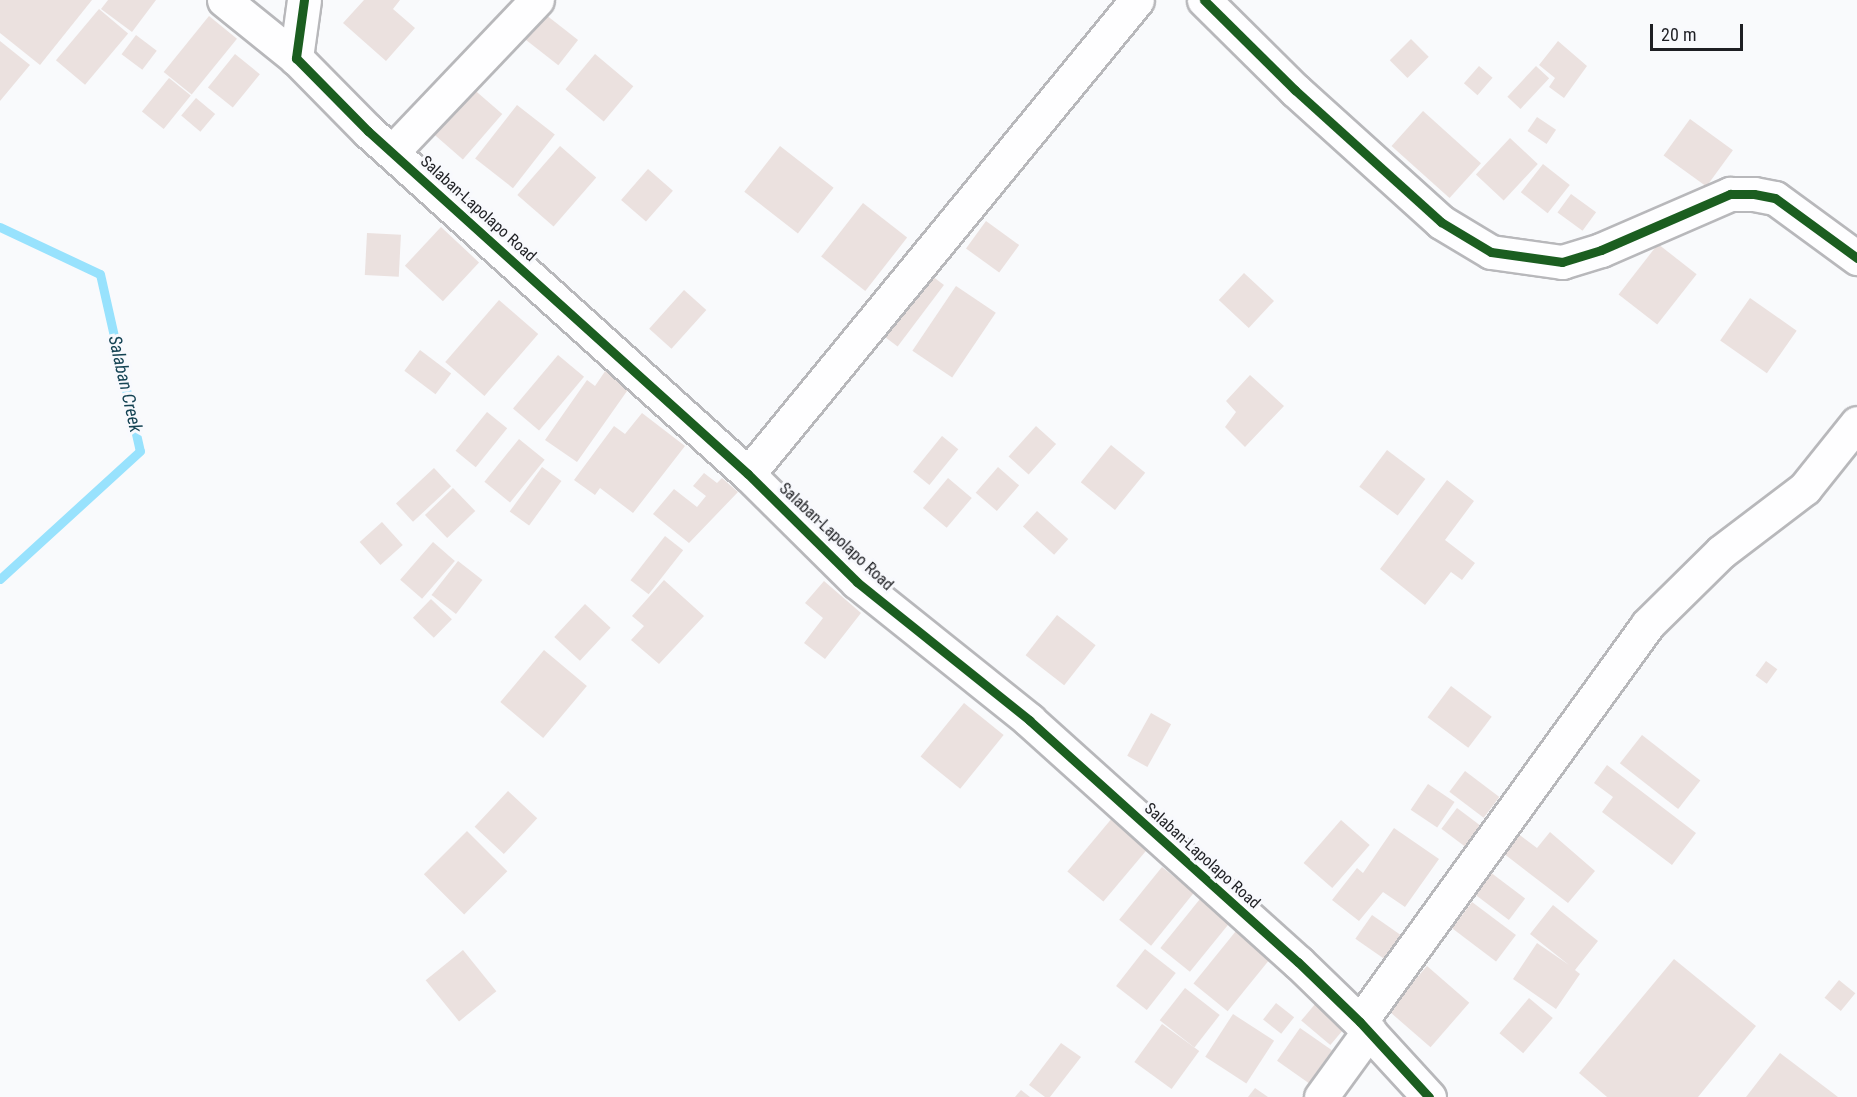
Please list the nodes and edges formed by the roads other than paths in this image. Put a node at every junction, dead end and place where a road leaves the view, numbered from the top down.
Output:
1 (224, 0) edge
2 (304, 0) edge
3 (537, 0) edge
4 (1137, 0) edge
5 (1204, 0) edge
6 (296, 58) junction
7 (392, 152) junction
8 (1857, 258) edge
9 (1857, 423) edge
10 (748, 474) junction
11 (1365, 1026) junction
12 (1321, 1097) edge
13 (1429, 1097) edge

1 - 6 street, Salaban-Lapolapo Road
2 - 6 street
3 - 7 street
4 - 10 street
5 - 8 street
6 - 7 street, Salaban-Lapolapo Road
7 - 10 street, Salaban-Lapolapo Road
9 - 11 street
10 - 11 street, Salaban-Lapolapo Road
11 - 12 street
11 - 13 street, Salaban-Lapolapo Road

